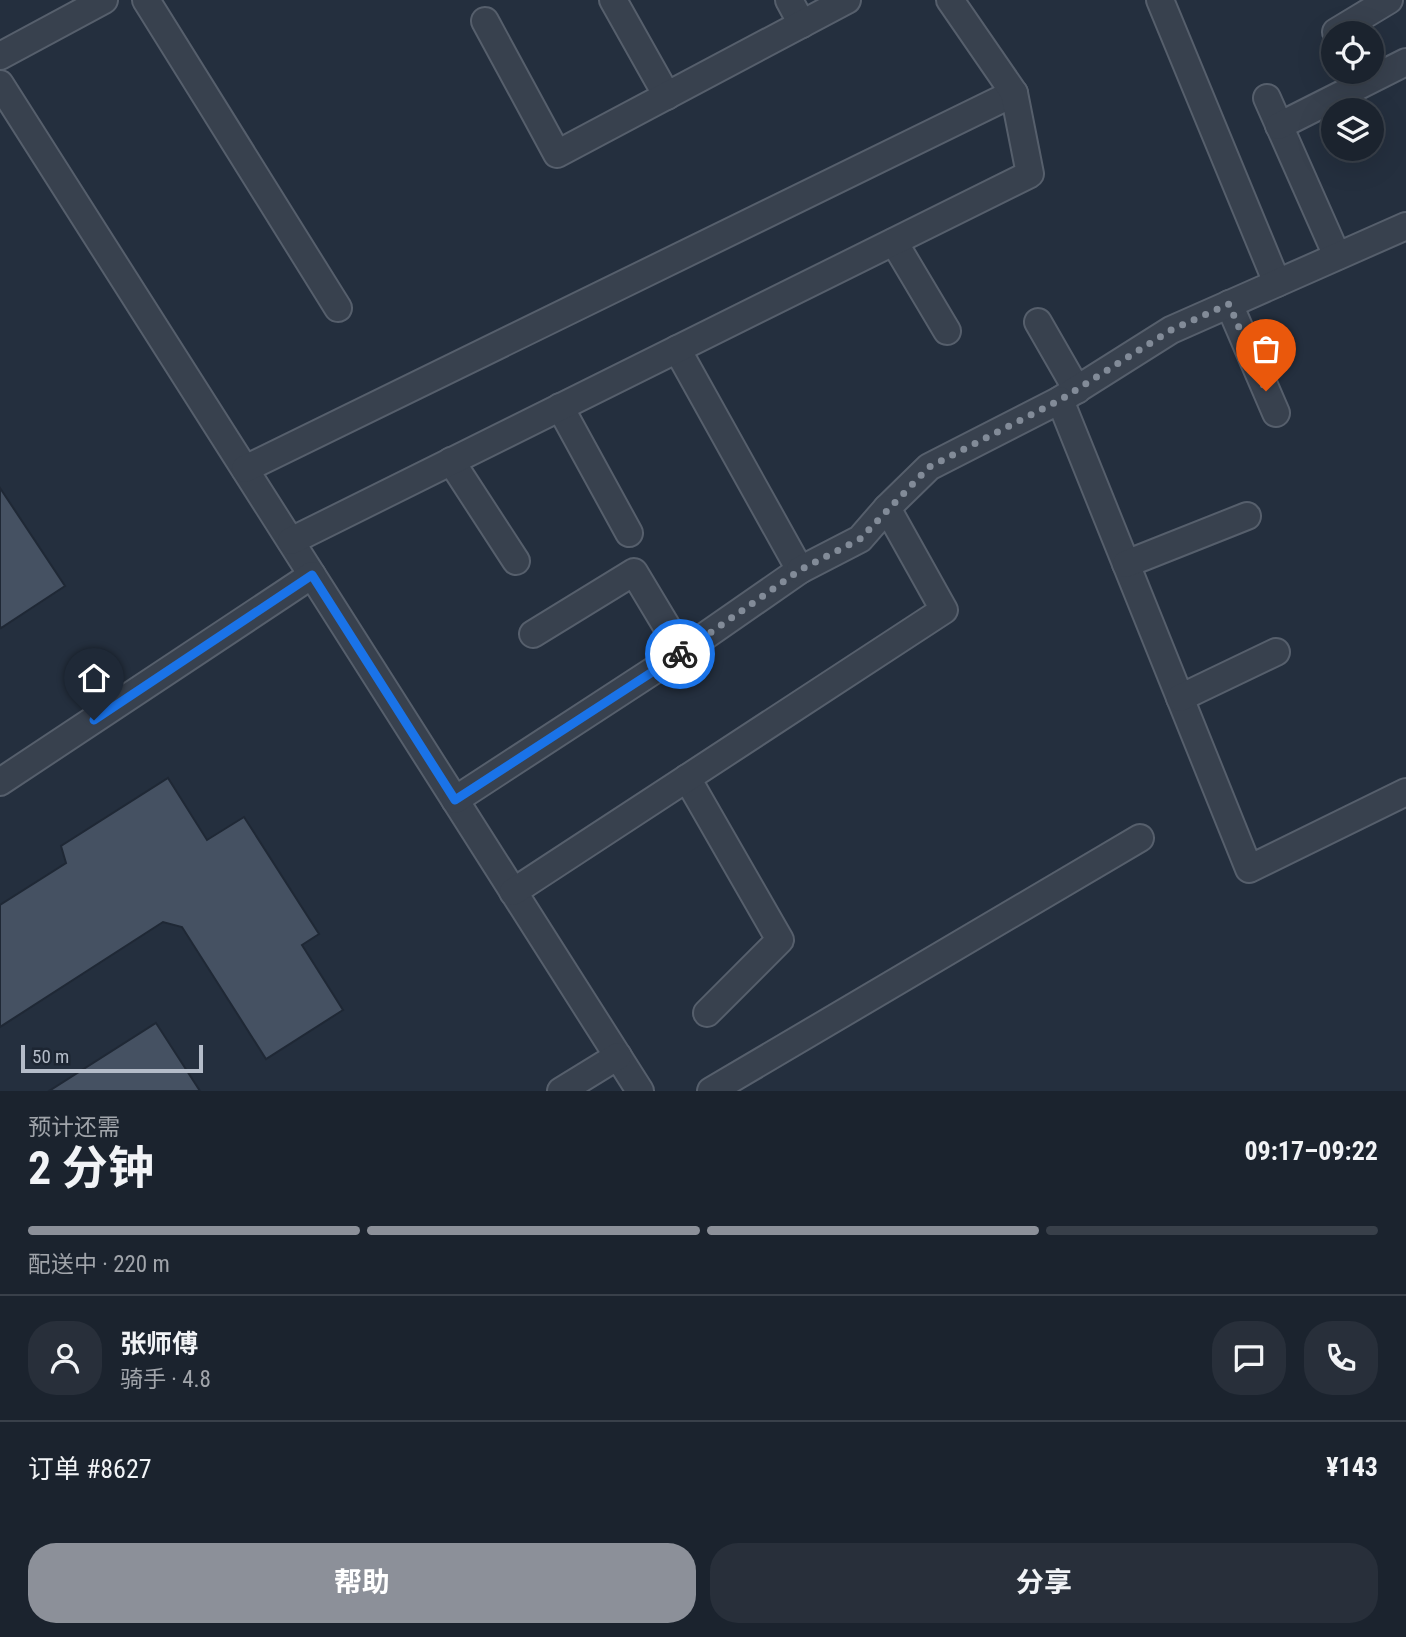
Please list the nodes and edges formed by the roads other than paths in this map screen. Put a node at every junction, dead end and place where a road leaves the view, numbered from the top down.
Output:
1 (103, 0) edge
2 (146, 0) edge
3 (613, 0) edge
4 (789, 0) edge
5 (848, 0) edge
6 (950, 0) edge
7 (1160, 0) edge
8 (1389, 0) edge
9 (485, 21) dead end
10 (1354, 21) edge
11 (802, 24) junction
12 (0, 55) edge
13 (1406, 62) edge
14 (0, 84) edge
15 (1014, 93) junction
16 (667, 96) junction
17 (1267, 98) dead end
18 (1279, 126) junction
19 (1406, 226) edge
20 (894, 242) junction
21 (1337, 256) junction
22 (1277, 283) junction
23 (1229, 304) junction
24 (338, 309) dead end
25 (1038, 322) dead end
26 (947, 331) dead end
27 (677, 349) junction
28 (1069, 395) junction
29 (560, 407) junction
30 (1276, 413) dead end
31 (451, 461) junction
32 (245, 469) junction
33 (887, 508) junction
34 (1247, 516) dead end
35 (629, 533) dead end
36 (290, 541) junction
37 (516, 561) dead end
38 (1126, 564) junction
39 (800, 570) junction
40 (312, 575) junction
41 (533, 634) dead end
42 (682, 652) junction
43 (1276, 652) dead end
44 (1180, 698) junction
45 (2, 775) edge
46 (687, 778) junction
47 (1406, 792) edge
48 (455, 800) junction
49 (1140, 838) dead end
50 (513, 892) junction
51 (707, 1013) dead end
52 (618, 1056) junction
53 (630, 1087) edge
54 (561, 1091) edge
55 (711, 1091) edge

1 - 12 street
2 - 24 street
3 - 16 street
4 - 11 street
5 - 11 street
6 - 15 street
7 - 22 street
8 - 10 street
9 - 16 street
11 - 16 street
13 - 18 street
14 - 32 street
15 - 20 street
15 - 32 street
17 - 18 street
18 - 21 street
19 - 21 street
20 - 26 street
20 - 27 street
21 - 22 street
22 - 23 street
23 - 28 street
23 - 30 street
25 - 28 street
27 - 29 street
27 - 39 street
28 - 33 street
28 - 38 street
29 - 31 street
29 - 35 street
31 - 36 street
31 - 37 street
32 - 36 street
33 - 39 street
33 - 46 street
34 - 38 street
36 - 40 street
38 - 44 street
39 - 42 street
40 - 45 street
40 - 48 street
41 - 42 street
42 - 48 street
43 - 44 street
44 - 47 street
46 - 50 street
46 - 51 street
48 - 50 street
49 - 55 street
50 - 52 street
52 - 53 street
52 - 54 street

